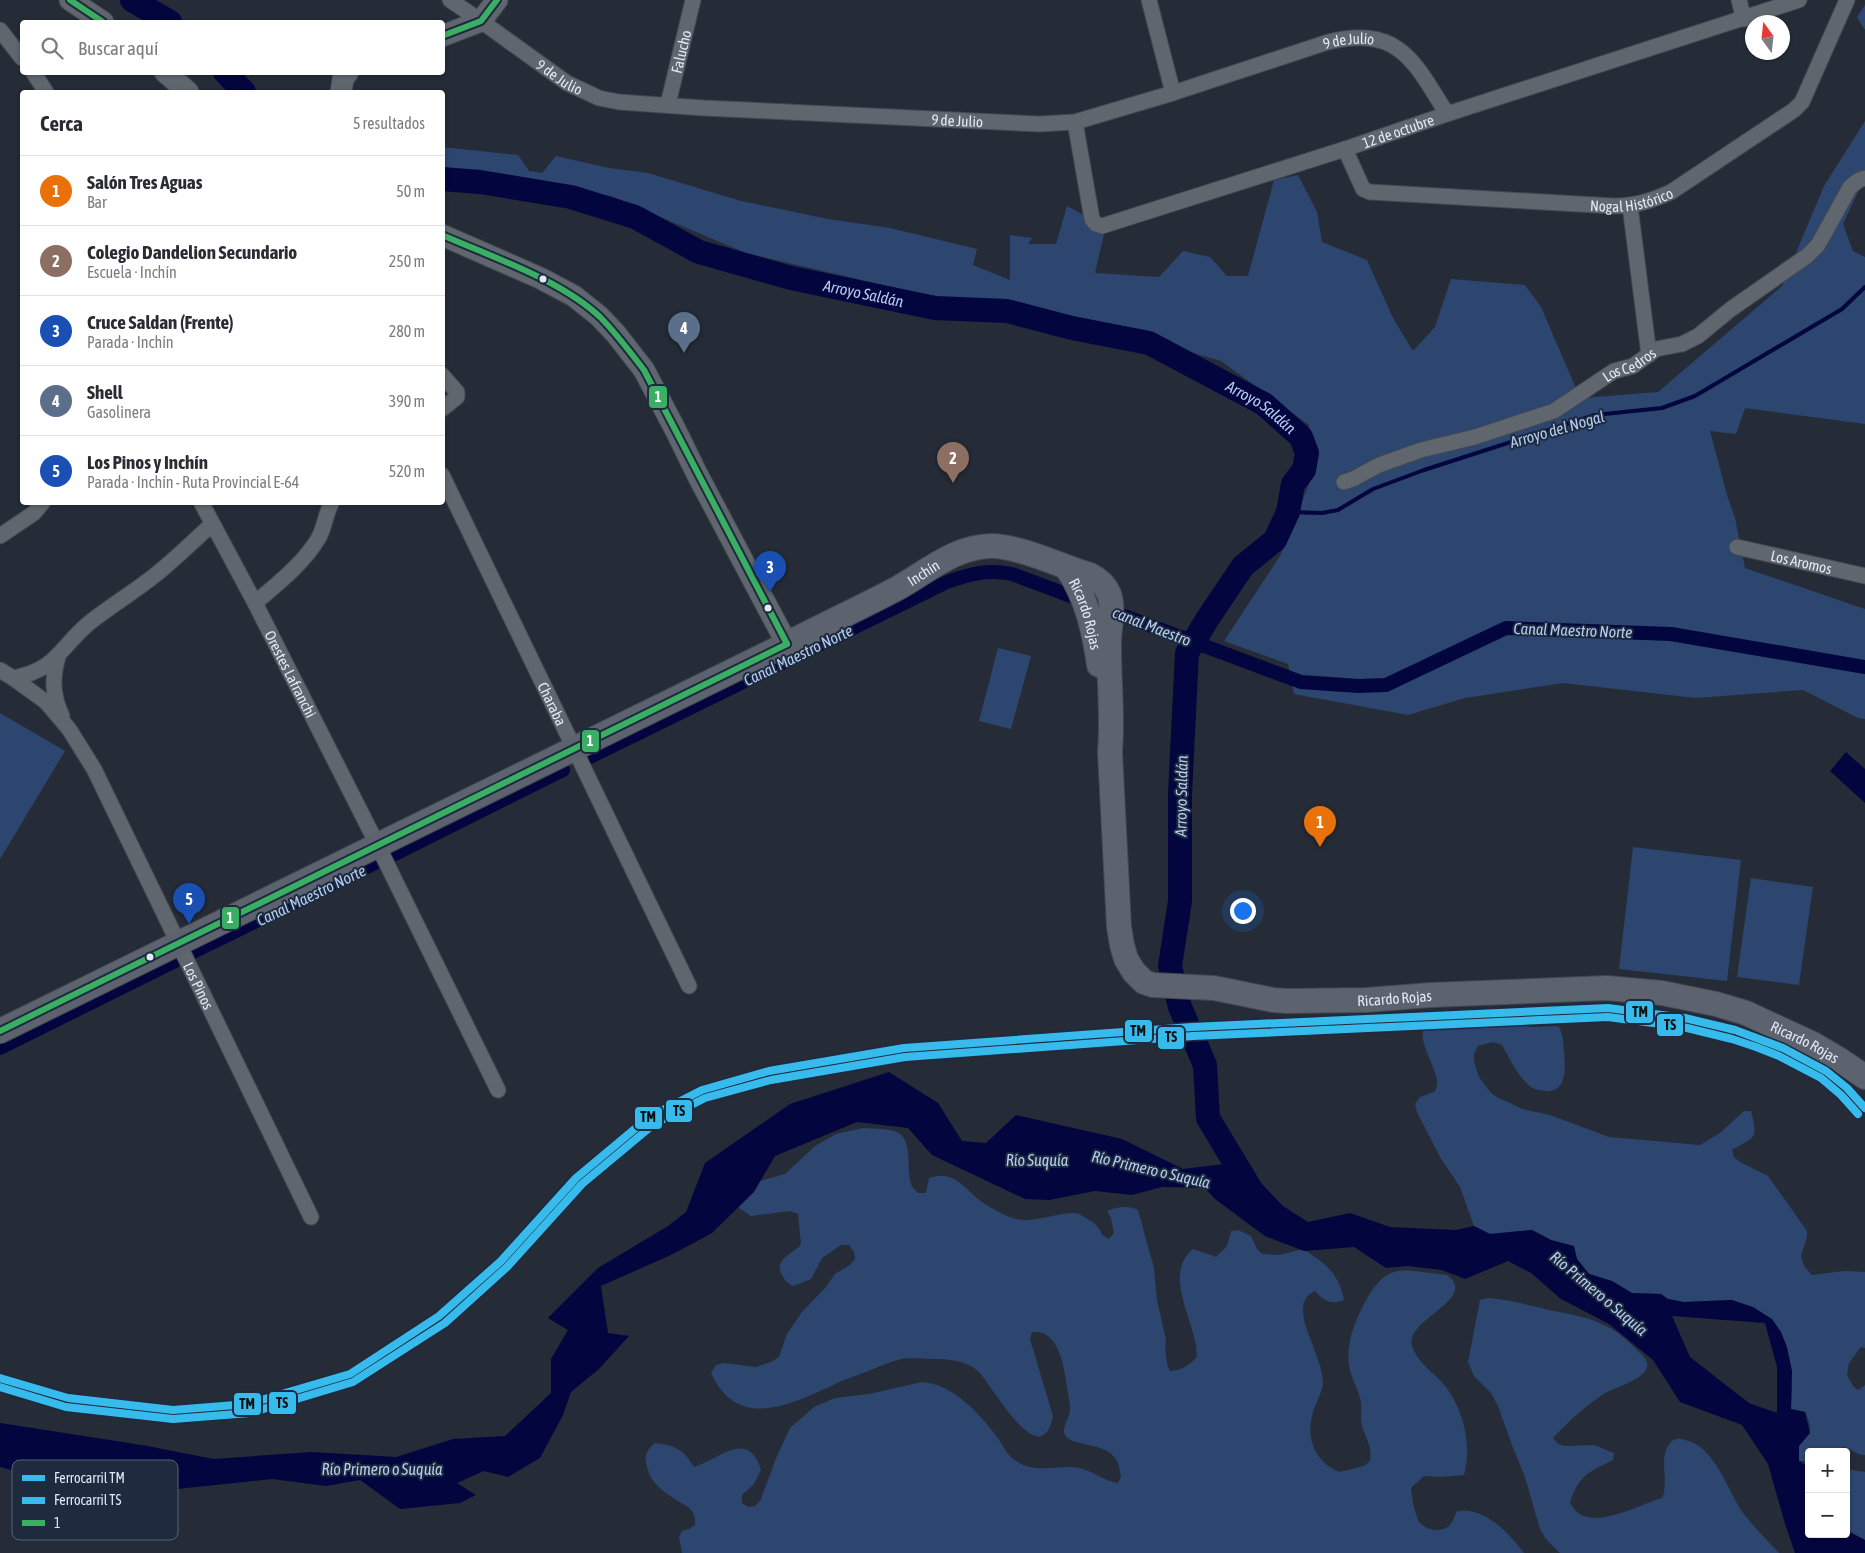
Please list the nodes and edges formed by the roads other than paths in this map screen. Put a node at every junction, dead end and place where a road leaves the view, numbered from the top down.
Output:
1 (70, 0) edge
2 (450, 0) edge
3 (496, 0) edge
4 (693, 0) edge
5 (1149, 0) edge
6 (1739, 0) edge
7 (1799, 0) edge
8 (1847, 0) edge
9 (1744, 19) junction
10 (100, 20) edge
11 (481, 21) junction
12 (0, 30) edge
13 (445, 35) edge
14 (20, 55) edge
15 (35, 75) edge
16 (169, 75) edge
17 (346, 75) edge
18 (45, 90) edge
19 (186, 90) edge
20 (341, 90) edge
21 (1173, 93) junction
22 (668, 104) junction
23 (1447, 114) junction
24 (1075, 122) junction
25 (1344, 149) junction
26 (1865, 178) edge
27 (1630, 206) junction
28 (445, 236) edge
29 (1648, 355) junction
30 (445, 378) edge
31 (445, 407) edge
32 (445, 481) edge
33 (1344, 482) dead end
34 (41, 505) edge
35 (202, 505) edge
36 (331, 505) edge
37 (212, 524) junction
38 (0, 536) edge
39 (1737, 548) dead end
40 (1067, 568) joint
41 (1865, 576) edge
42 (255, 603) junction
43 (787, 644) junction
44 (58, 657) junction
45 (6, 674) edge
46 (69, 728) junction
47 (575, 749) junction
48 (378, 846) junction
49 (180, 943) junction
50 (689, 986) dead end
51 (0, 1031) edge
52 (1865, 1078) edge
53 (498, 1090) dead end
54 (312, 1217) dead end

1 - 10 main road
2 - 11 street, 9 de Julio
3 - 11 main road
4 - 22 street, Falucho
5 - 21 street
6 - 9 street
7 - 9 street, 12 de octubre
8 - 27 street, Nogal Histórico
9 - 23 street, 12 de octubre
11 - 13 main road
11 - 22 street, 9 de Julio
12 - 14 street
15 - 18 street
16 - 19 main road
17 - 20 main road
21 - 23 street, 9 de Julio
21 - 24 street, 9 de Julio
22 - 24 street, 9 de Julio
23 - 25 street, 12 de octubre
24 - 25 street, 12 de octubre
25 - 27 street, Nogal Histórico
26 - 29 street, Los Cedros
27 - 29 street
28 - 43 main road
29 - 33 street, Los Cedros
30 - 31 street
32 - 47 street, Charaba
34 - 38 street
35 - 37 street, Orestes Lafranchi
36 - 42 street
37 - 42 street, Orestes Lafranchi
37 - 44 street
39 - 41 street, Los Aromos
40 - 43 main road, Inchín
40 - 52 main road, Ricardo Rojas
42 - 48 street, Orestes Lafranchi
43 - 47 main road, Inchín
44 - 45 street
44 - 46 street, Los Pinos
45 - 46 street, Los Pinos
46 - 49 street, Los Pinos
47 - 48 main road, Inchín
47 - 50 street, Charaba
48 - 49 main road, Inchín
48 - 53 street, Orestes Lafranchi
49 - 51 main road, Inchín
49 - 54 street, Los Pinos

